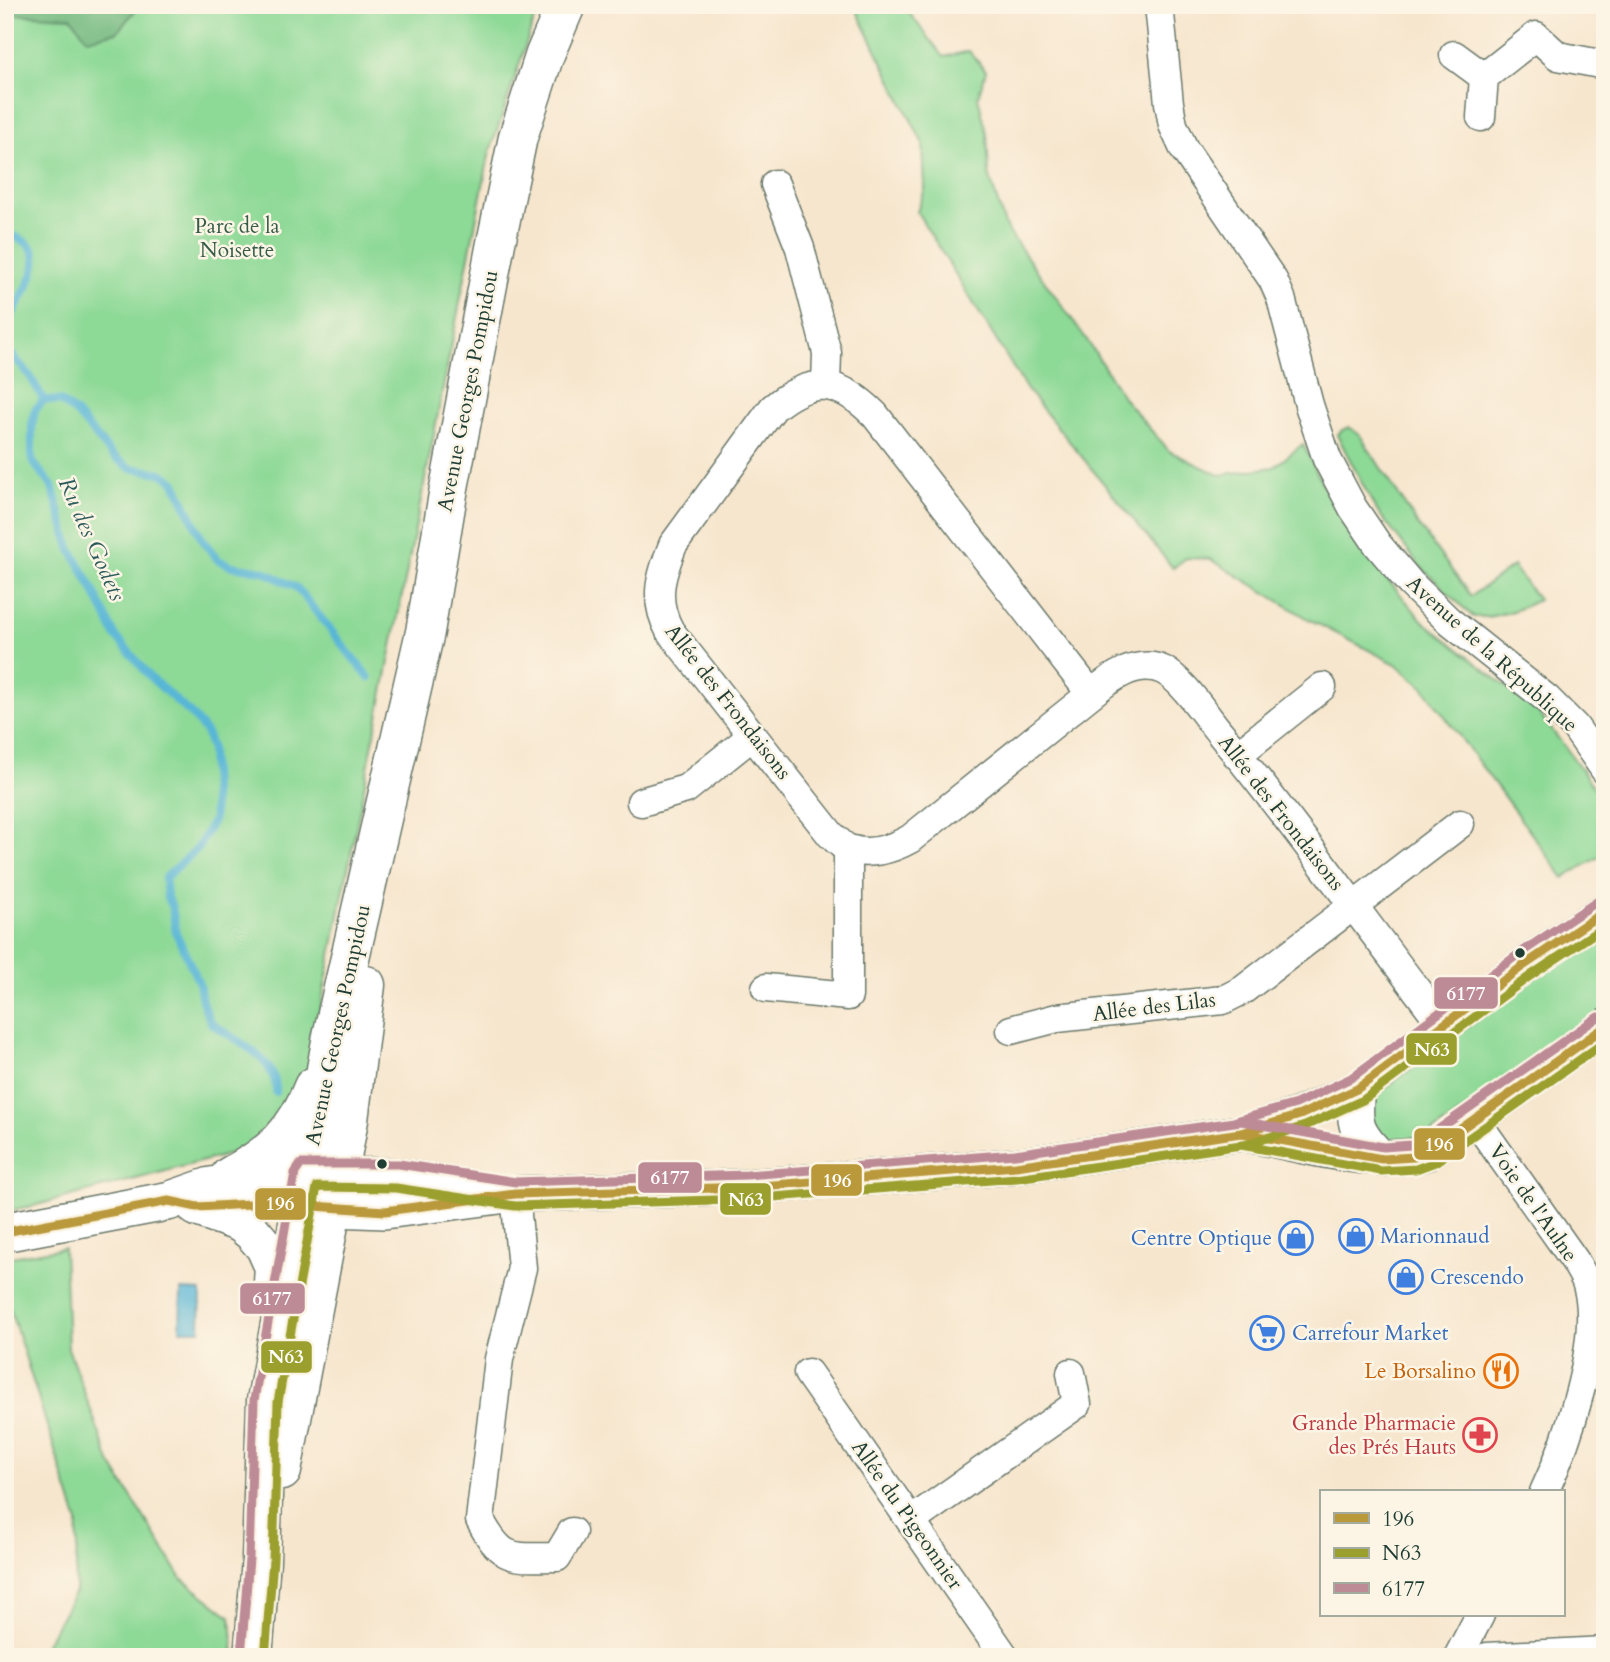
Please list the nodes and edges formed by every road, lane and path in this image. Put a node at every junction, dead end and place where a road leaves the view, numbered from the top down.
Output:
1 (566, 5) edge
2 (1159, 5) edge
3 (1454, 55) dead end
4 (1605, 65) edge
5 (1485, 77) junction
6 (1481, 117) dead end
7 (775, 184) dead end
8 (826, 385) junction
9 (1322, 687) dead end
10 (1091, 694) junction
11 (752, 736) junction
12 (1237, 755) junction
13 (1605, 770) edge
14 (391, 782) junction
15 (641, 802) dead end
16 (1460, 824) dead end
17 (848, 849) junction
18 (1353, 906) junction
19 (1605, 911) edge
20 (766, 988) dead end
21 (1443, 1025) junction
22 (1605, 1027) edge
23 (1011, 1030) dead end
24 (332, 1036) junction
25 (1357, 1088) junction
26 (1474, 1118) junction
27 (1241, 1133) junction
28 (1381, 1159) junction
29 (320, 1191) junction
30 (514, 1194) junction
31 (191, 1198) junction
32 (5, 1232) edge
33 (1071, 1373) dead end
34 (808, 1374) dead end
35 (266, 1401) junction
36 (1545, 1490) edge
37 (911, 1521) junction
38 (572, 1532) dead end
39 (261, 1560) junction
40 (1479, 1616) edge
41 (1605, 1651) edge
42 (253, 1657) edge
43 (1005, 1657) edge
44 (1458, 1657) edge
45 (1488, 1657) edge

1 - 14 main road, Avenue Georges Pompidou
2 - 13 street, Avenue de la République
3 - 5 street
4 - 5 street
5 - 6 street
7 - 8 street
8 - 10 street
8 - 11 street, Allée des Frondaisons
9 - 12 street
10 - 12 street, Allée des Frondaisons
10 - 17 street, Allée des Frondaisons
11 - 15 street
11 - 17 street, Allée des Frondaisons
12 - 18 street, Allée des Frondaisons
14 - 24 main road, Avenue Georges Pompidou
14 - 29 main road, Avenue Georges Pompidou
16 - 18 street, Allée des Lilas
17 - 20 street
18 - 21 street, Allée des Frondaisons
18 - 23 street, Allée des Lilas
19 - 21 street
21 - 25 street
22 - 26 street
24 - 29 main road, Avenue Georges Pompidou
24 - 31 main road
25 - 27 street
25 - 28 street
26 - 28 street
26 - 36 street, Voie de l'Aulne
27 - 28 street
27 - 30 street
29 - 30 street
29 - 31 main road
29 - 35 main road, Avenue Georges Pompidou
29 - 39 main road, Avenue Georges Pompidou
30 - 38 street
31 - 32 main road
31 - 35 main road
33 - 37 street
34 - 37 street, Allée du Pigeonnier
35 - 39 main road, Avenue Georges Pompidou
37 - 43 street, Allée du Pigeonnier
39 - 42 main road, Avenue Georges Pompidou
40 - 44 street
41 - 45 street

